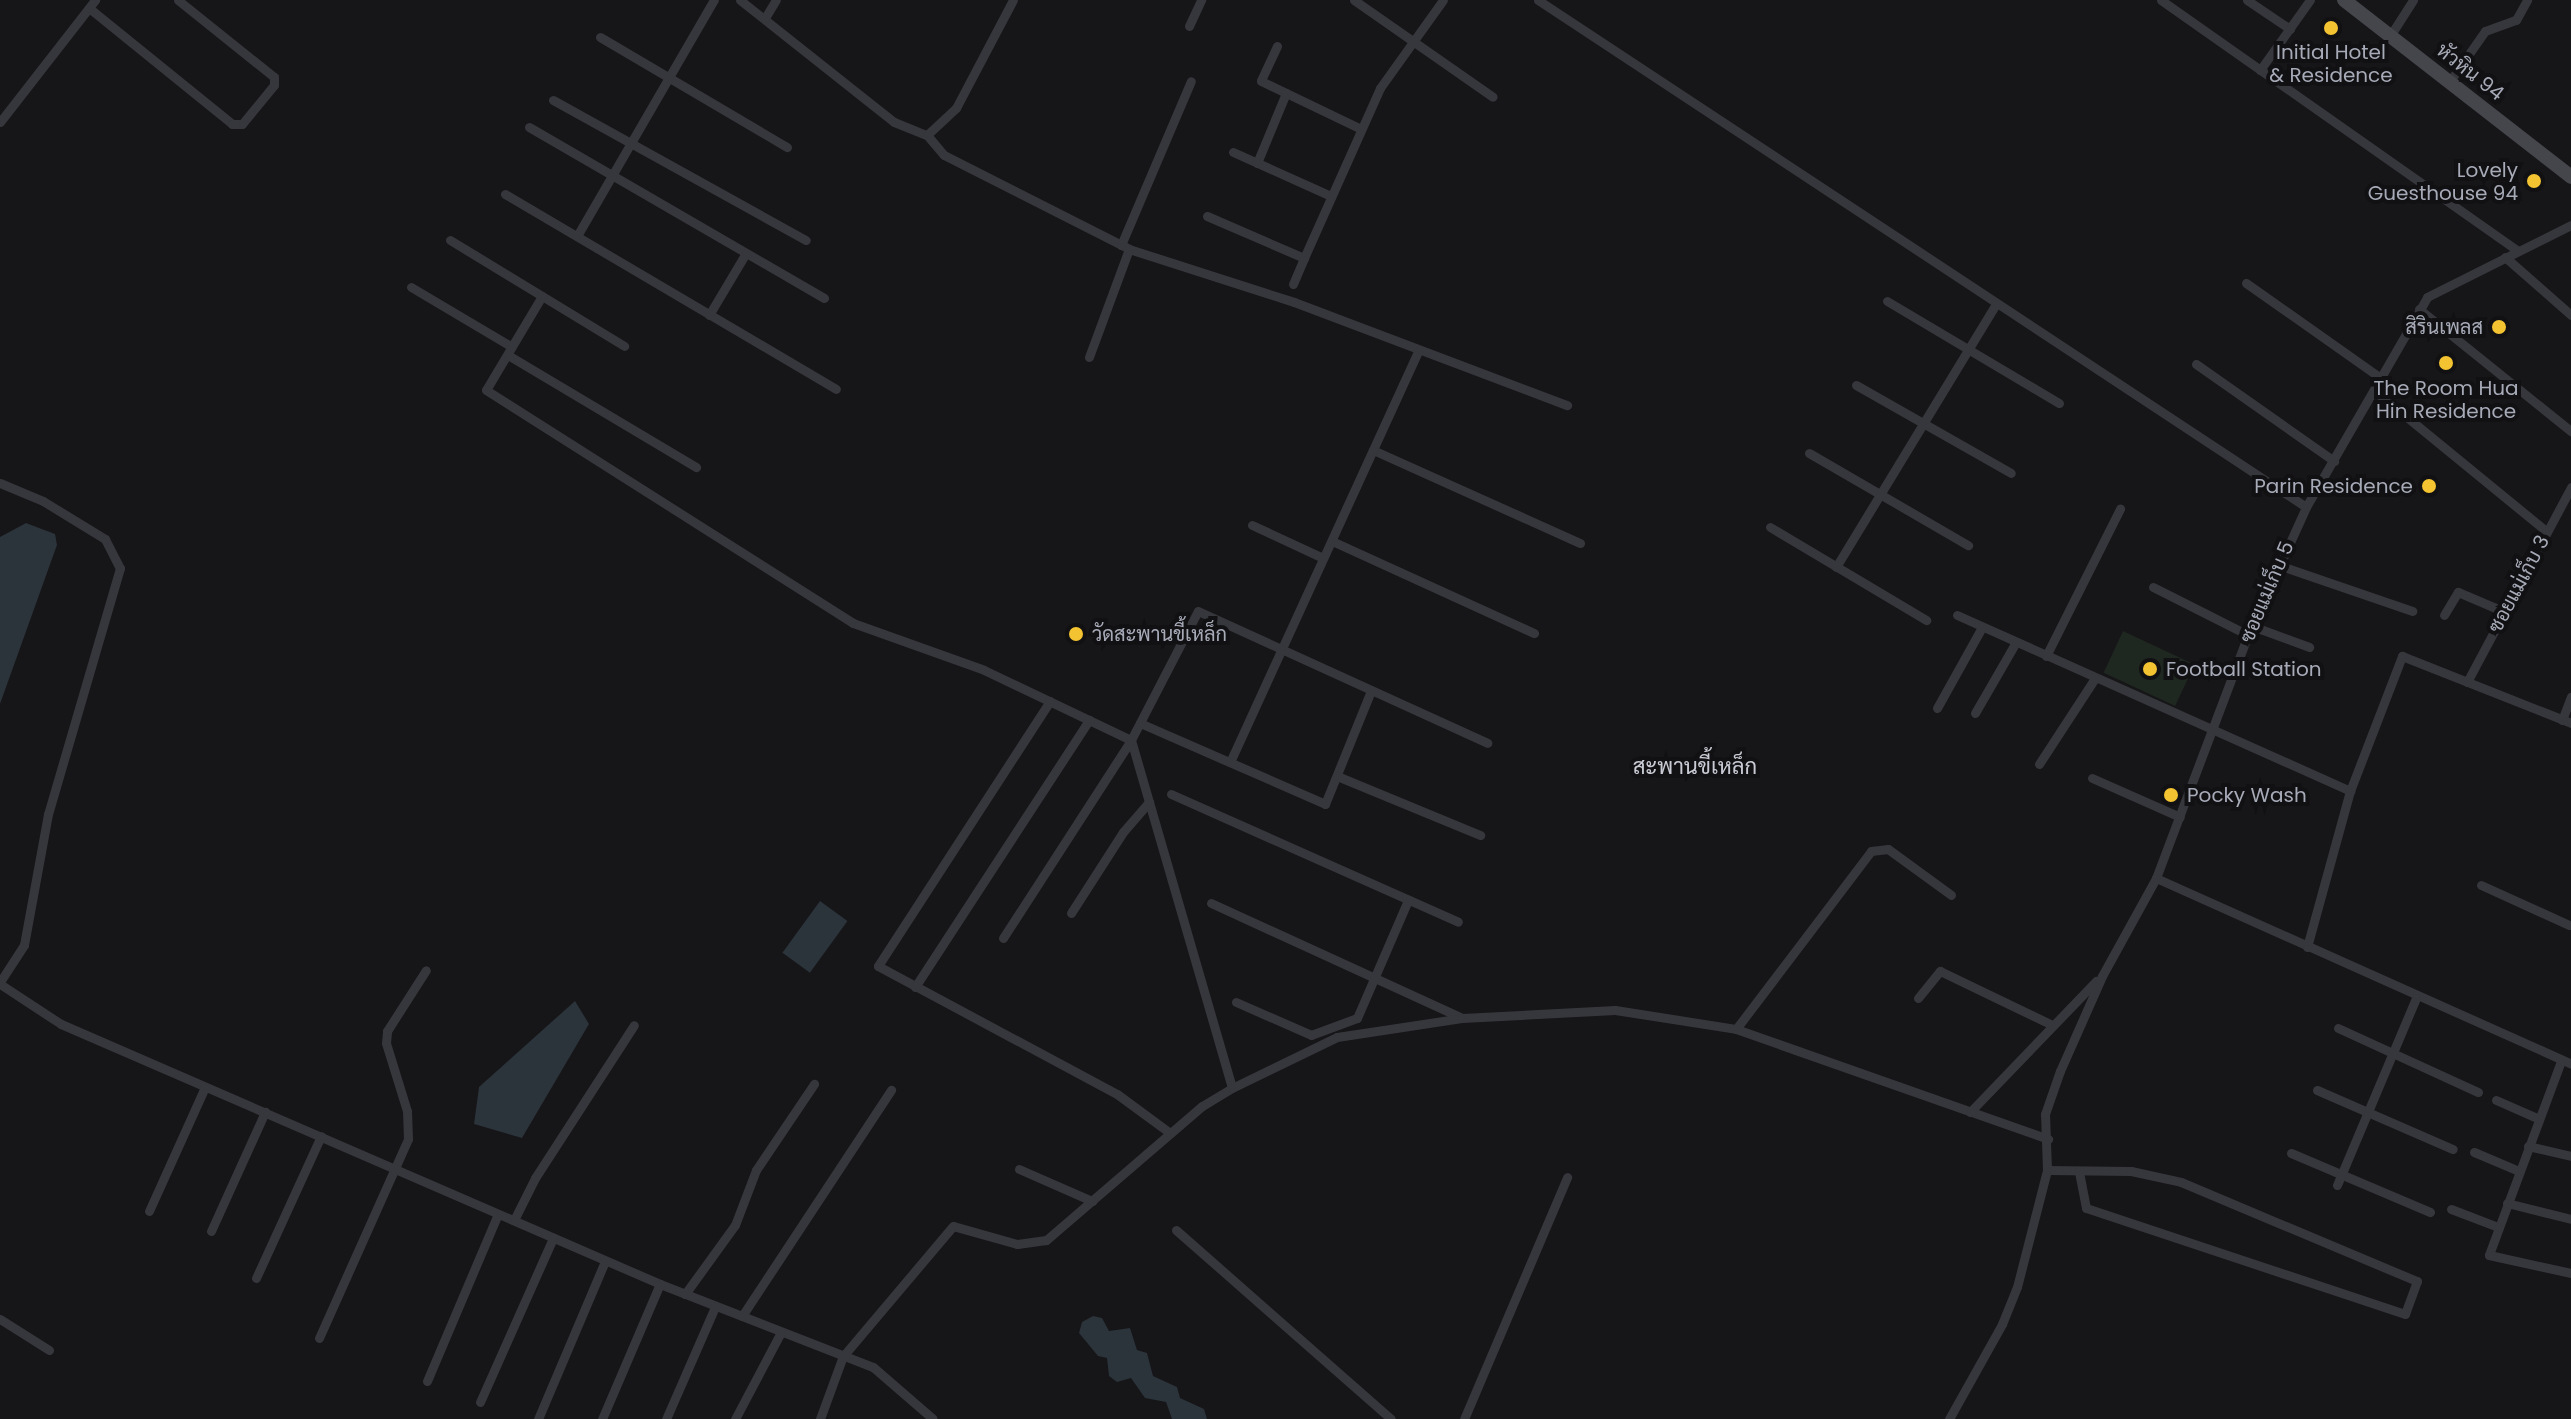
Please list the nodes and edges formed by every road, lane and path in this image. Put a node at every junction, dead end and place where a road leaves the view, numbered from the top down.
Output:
1 (178, 0) edge
2 (714, 0) edge
3 (740, 0) edge
4 (776, 0) edge
5 (1013, 0) edge
6 (1201, 0) edge
7 (1354, 0) edge
8 (1443, 0) edge
9 (1538, 0) edge
10 (2161, 0) edge
11 (2247, 0) edge
12 (2310, 0) edge
13 (2344, 0) edge
14 (2413, 0) edge
15 (2527, 0) edge
16 (92, 4) edge
17 (765, 18) junction
18 (1189, 26) dead end
19 (2290, 29) junction
20 (2390, 36) junction
21 (600, 37) dead end
22 (1414, 41) junction
23 (1277, 46) dead end
24 (2260, 70) junction
25 (669, 78) junction
26 (1191, 81) dead end
27 (2450, 81) junction
28 (1286, 93) junction
29 (1493, 97) dead end
30 (553, 100) dead end
31 (0, 122) edge
32 (529, 127) dead end
33 (1361, 129) junction
34 (927, 135) junction
35 (631, 143) junction
36 (787, 147) dead end
37 (1233, 152) dead end
38 (1257, 163) junction
39 (612, 175) junction
40 (2571, 177) edge
41 (505, 194) dead end
42 (1331, 196) junction
43 (1207, 216) dead end
44 (2571, 225) edge
45 (577, 236) junction
46 (450, 240) dead end
47 (806, 240) dead end
48 (1125, 247) junction
49 (2517, 250) junction
50 (746, 253) junction
51 (2505, 257) junction
52 (1304, 258) junction
53 (2246, 283) dead end
54 (1293, 284) dead end
55 (411, 287) dead end
56 (542, 296) junction
57 (824, 298) dead end
58 (1887, 301) dead end
59 (1996, 304) junction
60 (2419, 309) junction
61 (709, 315) junction
62 (2571, 315) edge
63 (624, 346) dead end
64 (1965, 347) junction
65 (510, 351) junction
66 (1418, 351) junction
67 (1089, 357) dead end
68 (2196, 364) dead end
69 (2382, 379) junction
70 (1856, 385) dead end
71 (836, 389) dead end
72 (2375, 391) junction
73 (2059, 403) dead end
74 (1567, 405) dead end
75 (1921, 422) junction
76 (2571, 431) edge
77 (1373, 450) junction
78 (1809, 453) dead end
79 (2334, 461) junction
80 (696, 467) dead end
81 (2011, 473) dead end
82 (0, 483) edge
83 (2571, 487) edge
84 (1879, 494) junction
85 (2306, 507) junction
86 (2120, 509) dead end
87 (1252, 525) dead end
88 (1770, 527) dead end
89 (2547, 532) junction
90 (1332, 541) junction
91 (1580, 543) dead end
92 (1968, 545) dead end
93 (1323, 558) junction
94 (2278, 565) junction
95 (1836, 567) junction
96 (2153, 587) dead end
97 (2412, 611) dead end
98 (2505, 612) junction
99 (1957, 615) dead end
100 (2444, 615) dead end
101 (1926, 620) dead end
102 (1982, 627) junction
103 (2250, 630) junction
104 (1534, 633) dead end
105 (2016, 642) junction
106 (2309, 647) dead end
107 (1281, 652) junction
108 (2046, 656) junction
109 (2095, 678) junction
110 (2467, 682) junction
111 (1370, 693) junction
112 (2571, 697) edge
113 (1050, 701) junction
114 (1937, 708) dead end
115 (1975, 713) dead end
116 (1089, 720) junction
117 (2566, 722) edge
118 (1140, 723) junction
119 (2212, 733) junction
120 (1131, 740) junction
121 (1487, 743) dead end
122 (1230, 762) junction
123 (2039, 764) dead end
124 (1337, 776) junction
125 (2092, 778) dead end
126 (2350, 791) junction
127 (1171, 794) dead end
128 (1149, 802) junction
129 (2180, 817) junction
130 (1480, 835) dead end
131 (2156, 878) junction
132 (2481, 885) dead end
133 (1951, 895) dead end
134 (1408, 900) junction
135 (1211, 903) dead end
136 (1071, 913) dead end
137 (1458, 922) dead end
138 (2570, 923) edge
139 (1003, 938) dead end
140 (2307, 947) junction
141 (426, 970) dead end
142 (1375, 976) junction
143 (2102, 976) junction
144 (0, 983) edge
145 (915, 987) junction
146 (1918, 998) dead end
147 (2416, 998) junction
148 (1236, 1002) dead end
149 (1462, 1018) junction
150 (634, 1025) dead end
151 (2052, 1025) junction
152 (2338, 1028) dead end
153 (1736, 1029) junction
154 (2393, 1053) junction
155 (2566, 1062) edge
156 (814, 1084) dead end
157 (205, 1087) junction
158 (1232, 1088) junction
159 (891, 1090) dead end
160 (2317, 1090) dead end
161 (2478, 1092) dead end
162 (2496, 1100) dead end
163 (265, 1112) junction
164 (1970, 1112) junction
165 (2368, 1113) junction
166 (2539, 1119) junction
167 (1170, 1133) junction
168 (321, 1136) junction
169 (2048, 1139) junction
170 (2528, 1146) junction
171 (2453, 1149) dead end
172 (2474, 1152) dead end
173 (2291, 1153) dead end
174 (2571, 1156) edge
175 (391, 1167) junction
176 (1019, 1169) dead end
177 (2047, 1170) junction
178 (2079, 1171) junction
179 (2519, 1171) junction
180 (2342, 1173) junction
181 (1567, 1177) dead end
182 (2337, 1185) dead end
183 (1092, 1201) junction
184 (2507, 1203) junction
185 (2451, 1209) dead end
186 (149, 1211) dead end
187 (2430, 1212) dead end
188 (498, 1214) junction
189 (2571, 1219) edge
190 (514, 1220) junction
191 (2498, 1227) junction
192 (1176, 1230) dead end
193 (211, 1231) dead end
194 (553, 1238) junction
195 (605, 1261) junction
196 (2571, 1273) edge
197 (256, 1278) dead end
198 (660, 1284) junction
199 (685, 1294) junction
200 (715, 1307) junction
201 (742, 1316) junction
202 (0, 1319) edge
203 (781, 1332) junction
204 (319, 1338) dead end
205 (49, 1350) dead end
206 (843, 1356) junction
207 (427, 1381) dead end
208 (480, 1402) dead end
209 (538, 1419) edge
210 (602, 1419) edge
211 (666, 1419) edge
212 (735, 1419) edge
213 (820, 1419) edge
214 (933, 1419) edge
215 (1391, 1419) edge
216 (1464, 1419) edge
217 (1949, 1419) edge

1 - 16 street
2 - 25 street
3 - 17 street
4 - 17 street
5 - 34 street
6 - 18 street
7 - 22 street
8 - 22 street
9 - 59 street
10 - 24 street
11 - 19 street
12 - 19 street
13 - 20 street, หัวหิน 94
14 - 20 street
15 - 27 street
16 - 31 street
17 - 34 street
19 - 24 street
20 - 27 street, หัวหิน 94
21 - 25 street
22 - 29 street
22 - 33 street
23 - 28 street
24 - 49 street
25 - 35 street
25 - 36 street
26 - 48 street
27 - 40 street, หัวหิน 94
28 - 33 street
28 - 38 street
30 - 35 street
32 - 39 street
33 - 42 street
34 - 48 street
35 - 39 street
35 - 47 street
37 - 38 street
38 - 42 street
39 - 45 street
39 - 50 street
41 - 45 street
42 - 52 street
43 - 52 street
44 - 49 street, ซอยแม่เก็บ 5
45 - 61 street
46 - 56 street
48 - 66 street
48 - 67 street
49 - 51 street, ซอยแม่เก็บ 5
50 - 57 street
50 - 61 street
51 - 60 street, ซอยแม่เก็บ 5
51 - 62 street
52 - 54 street
53 - 69 street
55 - 65 street
56 - 63 street
56 - 65 street
58 - 64 street
59 - 64 street
59 - 85 street
60 - 69 street, ซอยแม่เก็บ 5
60 - 76 street
61 - 71 street
64 - 73 street
64 - 75 street
65 - 80 street
65 - 113 street
66 - 74 street
66 - 77 street
68 - 79 street
69 - 72 street, ซอยแม่เก็บ 5
70 - 75 street
72 - 79 street, ซอยแม่เก็บ 5
72 - 89 street
75 - 81 street
75 - 84 street
77 - 90 street
77 - 91 street
78 - 84 street
79 - 85 street, ซอยแม่เก็บ 5
82 - 144 street
83 - 89 street, ซอยแม่เก็บ 3
84 - 92 street
84 - 95 street
85 - 94 street, ซอยแม่เก็บ 5
86 - 108 street
87 - 93 street
88 - 95 street
89 - 98 street, ซอยแม่เก็บ 3
90 - 93 street
90 - 104 street
93 - 107 street
94 - 97 street
94 - 103 street, ซอยแม่เก็บ 5
95 - 101 street
96 - 103 street
98 - 100 street
98 - 110 street, ซอยแม่เก็บ 3
99 - 102 street
102 - 105 street
102 - 114 street
103 - 106 street
103 - 119 street, ซอยแม่เก็บ 5
105 - 108 street
105 - 115 street
107 - 111 street
107 - 118 street
107 - 122 street
108 - 109 street
109 - 119 street
109 - 123 street
110 - 117 street
110 - 126 street
111 - 121 street
111 - 124 street
112 - 117 street
113 - 116 street
113 - 145 street
116 - 120 street
116 - 145 street
118 - 120 street
118 - 122 street
119 - 126 street
119 - 129 street, ซอยแม่เก็บ 5
120 - 128 street
120 - 139 street
122 - 124 street
124 - 130 street
125 - 129 street
126 - 140 street
127 - 134 street
128 - 136 street
128 - 158 street
129 - 131 street, ซอยแม่เก็บ 5
131 - 140 street
131 - 143 street, ซอยแม่เก็บ 5
132 - 138 street
133 - 153 street
134 - 137 street
134 - 142 street
135 - 142 street
140 - 147 street
141 - 175 street
142 - 148 street
142 - 149 street
143 - 151 street
143 - 169 street, ซอยแม่เก็บ 5
144 - 157 street
145 - 167 street
146 - 151 street
147 - 154 street
147 - 155 street
149 - 153 street
149 - 158 street
150 - 190 street
151 - 164 street
152 - 154 street
153 - 164 street
154 - 161 street
154 - 165 street
155 - 166 street
156 - 199 street
157 - 163 street
157 - 186 street
158 - 167 street
159 - 201 street
160 - 165 street
162 - 166 street
163 - 168 street
163 - 193 street
164 - 169 street
165 - 171 street
165 - 180 street
166 - 170 street
167 - 183 street
168 - 175 street
168 - 197 street
169 - 177 street, ซอยแม่เก็บ 5
170 - 174 street
170 - 179 street
172 - 179 street
173 - 180 street
175 - 188 street
175 - 204 street
176 - 183 street
177 - 178 street
177 - 217 street, ซอยแม่เก็บ 5
178 - 178 street
179 - 184 street
180 - 182 street
180 - 187 street
181 - 216 street
183 - 206 street
184 - 189 street
184 - 191 street
185 - 191 street
188 - 190 street
188 - 207 street
190 - 194 street
191 - 196 street
192 - 215 street
194 - 195 street
194 - 208 street
195 - 198 street
195 - 209 street
198 - 199 street
198 - 210 street
199 - 200 street
200 - 201 street
200 - 211 street
201 - 203 street
202 - 205 street
203 - 206 street
203 - 212 street
206 - 213 street
206 - 214 street

